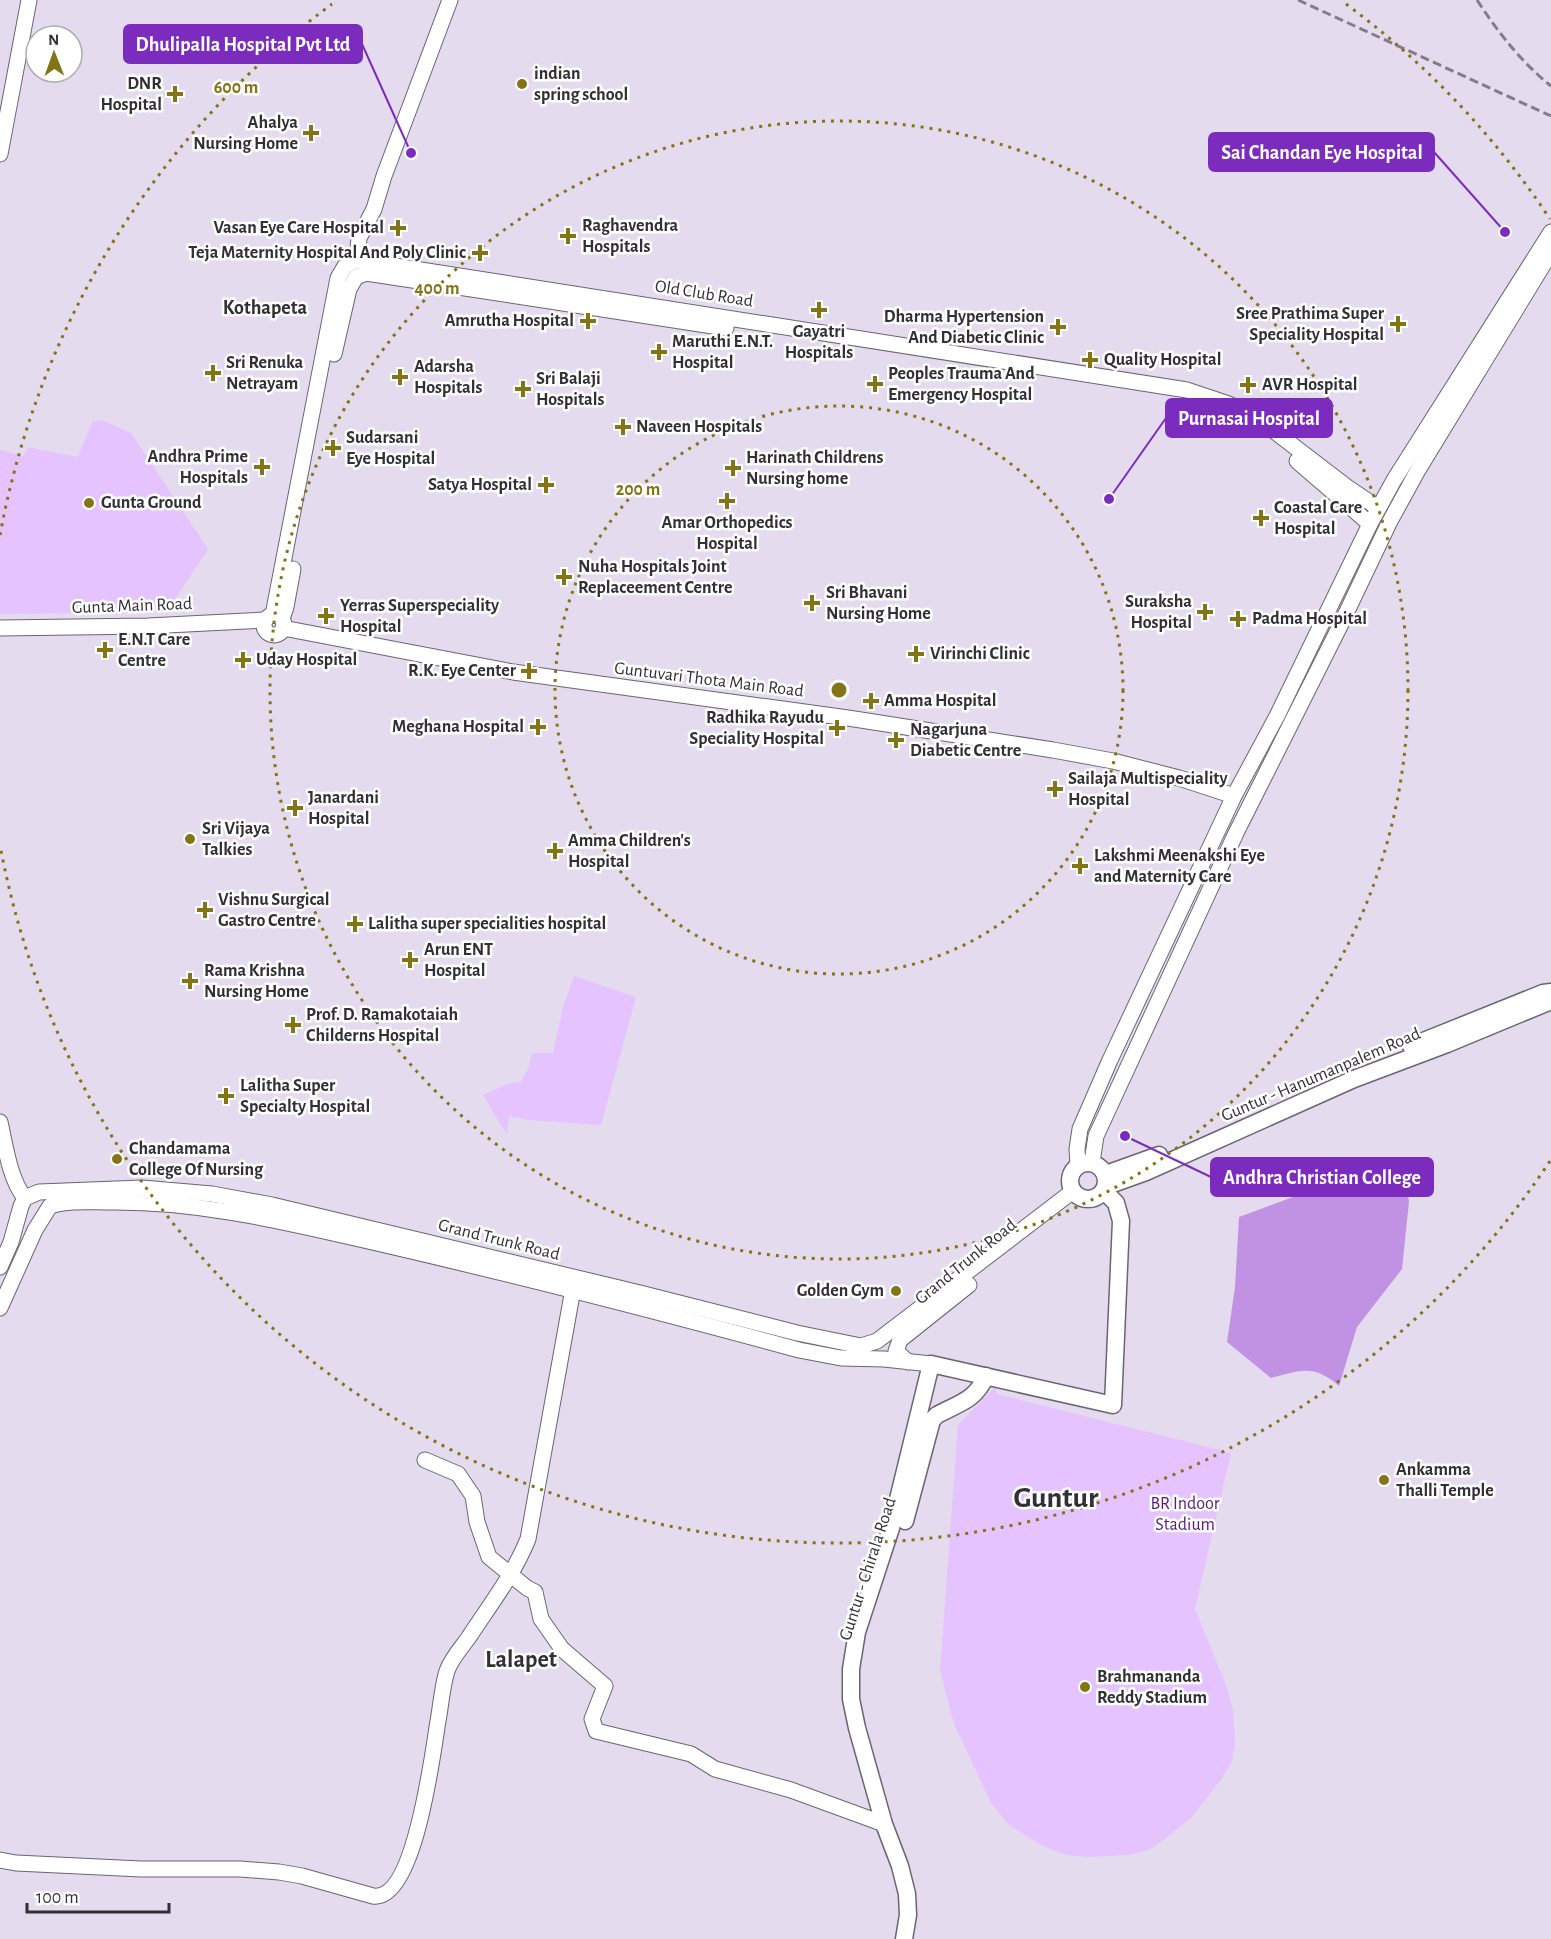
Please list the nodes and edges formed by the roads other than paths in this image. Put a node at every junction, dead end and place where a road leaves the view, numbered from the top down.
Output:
1 (29, 0) edge
2 (450, 0) edge
3 (0, 154) edge
4 (1551, 232) edge
5 (1551, 252) edge
6 (357, 260) junction
7 (1411, 467) junction
8 (1378, 508) junction
9 (1370, 524) junction
10 (274, 622) junction
11 (0, 628) edge
12 (181, 629) junction
13 (0, 638) edge
14 (1234, 796) junction
15 (1551, 992) edge
16 (1551, 1001) edge
17 (0, 1122) edge
18 (1085, 1164) junction
19 (1105, 1184) junction
20 (1076, 1193) junction
21 (25, 1198) junction
22 (0, 1267) edge
23 (574, 1284) junction
24 (0, 1308) edge
25 (908, 1362) junction
26 (931, 1364) junction
27 (986, 1376) junction
28 (425, 1460) dead end
29 (510, 1575) junction
30 (884, 1824) junction
31 (0, 1860) edge
32 (904, 1939) edge
33 (914, 1939) edge

1 - 3 street
2 - 6 street
4 - 7 street
5 - 7 street
6 - 8 street, Old Club Road
6 - 10 street
7 - 8 street
7 - 18 street
8 - 9 street
9 - 10 street, Old Club Road
9 - 14 street
10 - 12 street, Gunta Main Road
10 - 14 street, Guntuvari Thota Main Road
11 - 12 street, Gunta Main Road
12 - 13 street, Gunta Main Road
14 - 18 street
15 - 19 main road, Guntur - Hanumanpalem Road
16 - 19 main road, Guntur - Hanumanpalem Road
17 - 21 street
18 - 19 main road
18 - 20 main road
19 - 20 main road
19 - 27 main road
20 - 23 street, Grand Trunk Road
20 - 25 street, Grand Trunk Road
21 - 22 street
21 - 23 street, Grand Trunk Road
23 - 24 street, Grand Trunk Road
23 - 25 street, Grand Trunk Road
23 - 29 street
25 - 26 street, Grand Trunk Road
26 - 27 main road
26 - 30 main road, Guntur - Chirala Road
27 - 33 main road, Guntur - Chirala Road
28 - 29 street
29 - 30 street
29 - 31 street
30 - 32 main road, Guntur - Chirala Road

